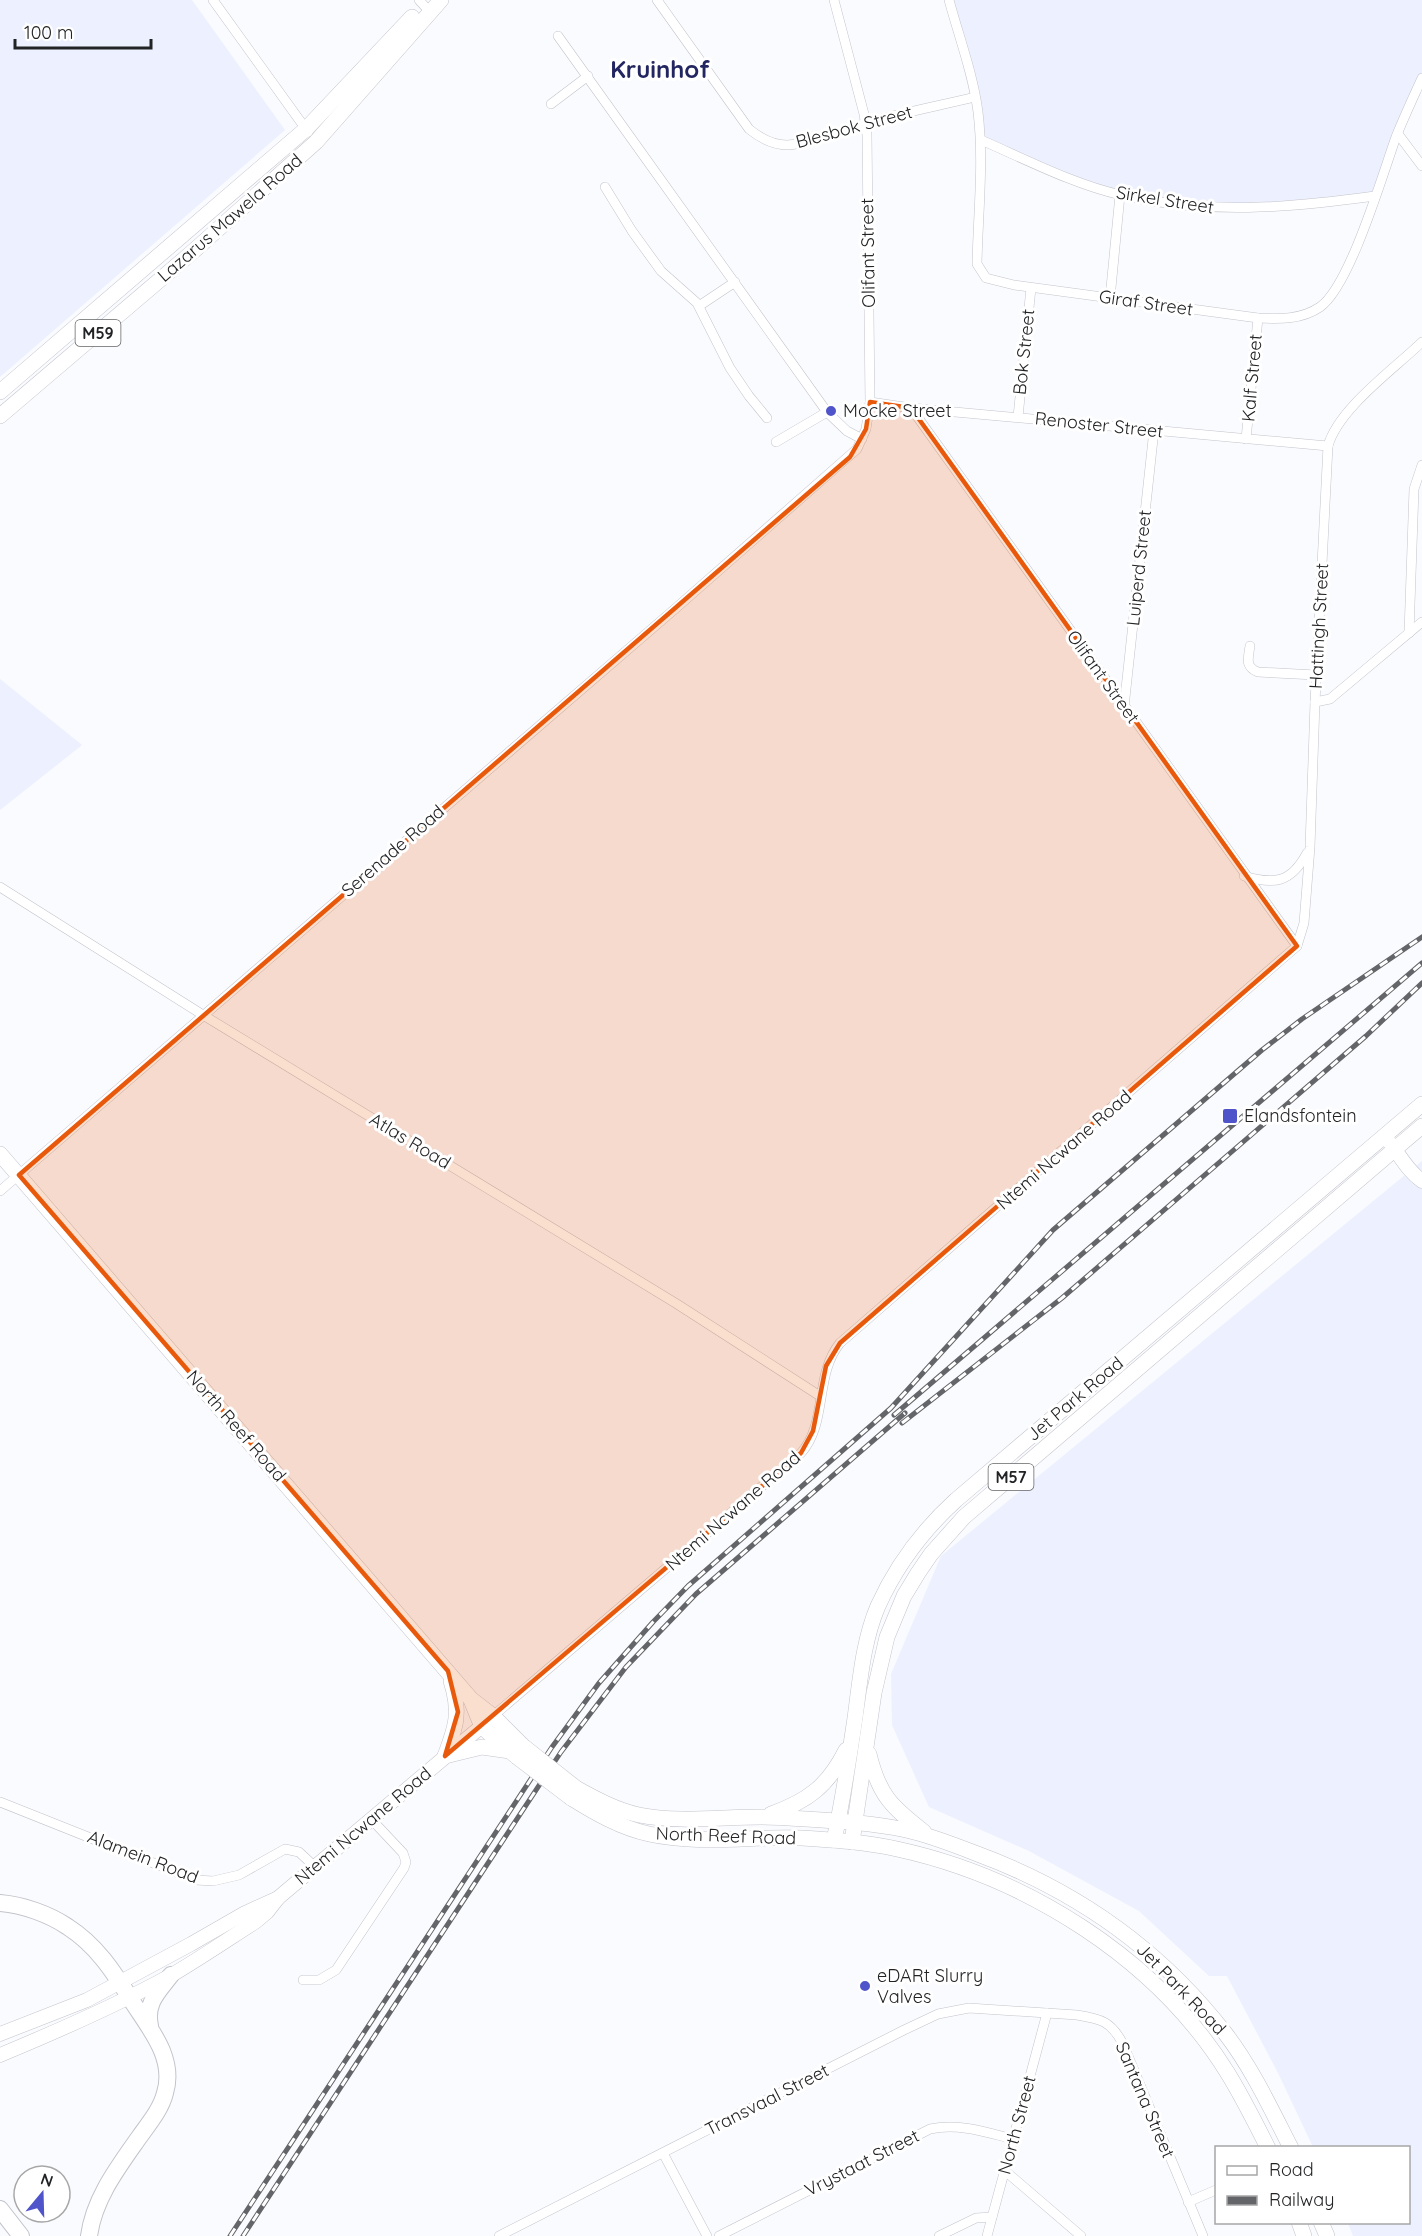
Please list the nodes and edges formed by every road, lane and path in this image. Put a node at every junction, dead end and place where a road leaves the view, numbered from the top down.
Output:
1 (213, 0) edge
2 (441, 0) edge
3 (657, 0) edge
4 (834, 0) edge
5 (949, 0) edge
6 (425, 5) edge
7 (558, 36) dead end
8 (588, 76) junction
9 (1422, 78) edge
10 (975, 97) junction
11 (551, 104) dead end
12 (865, 123) junction
13 (306, 129) junction
14 (1398, 134) junction
15 (981, 140) junction
16 (316, 142) junction
17 (1422, 166) edge
18 (605, 188) dead end
19 (1120, 195) junction
20 (1375, 196) junction
21 (735, 282) junction
22 (1031, 288) junction
23 (1110, 298) junction
24 (699, 306) junction
25 (1258, 318) junction
26 (1422, 342) edge
27 (0, 392) edge
28 (870, 402) junction
29 (911, 408) junction
30 (827, 412) junction
31 (0, 416) edge
32 (1018, 417) junction
33 (767, 418) dead end
34 (1154, 430) junction
35 (862, 439) junction
36 (1246, 439) junction
37 (777, 442) dead end
38 (1329, 446) junction
39 (1422, 465) edge
40 (785, 512) joint
41 (1422, 622) edge
42 (1409, 633) junction
43 (1250, 646) dead end
44 (1316, 675) junction
45 (1315, 702) junction
46 (1125, 707) junction
47 (1310, 848) junction
48 (1244, 876) junction
49 (0, 887) edge
50 (1297, 946) junction
51 (203, 1015) junction
52 (1422, 1104) edge
53 (1422, 1126) edge
54 (1385, 1137) junction
55 (1396, 1149) junction
56 (0, 1154) edge
57 (19, 1175) junction
58 (1422, 1181) edge
59 (0, 1191) edge
60 (820, 1396) junction
61 (448, 1671) junction
62 (471, 1699) junction
63 (494, 1716) junction
64 (482, 1727) junction
65 (850, 1742) junction
66 (867, 1745) junction
67 (517, 1751) junction
68 (445, 1756) junction
69 (574, 1793) junction
70 (0, 1802) edge
71 (762, 1817) junction
72 (371, 1819) junction
73 (838, 1820) junction
74 (855, 1822) junction
75 (929, 1836) junction
76 (834, 1840) junction
77 (852, 1842) junction
78 (315, 1867) junction
79 (278, 1898) junction
80 (0, 1903) edge
81 (171, 1975) junction
82 (303, 1980) dead end
83 (125, 1990) junction
84 (1047, 2013) junction
85 (151, 2029) junction
86 (0, 2034) edge
87 (0, 2055) edge
88 (1013, 2139) junction
89 (1267, 2146) edge
90 (1290, 2146) edge
91 (663, 2153) junction
92 (1004, 2170) junction
93 (1215, 2190) edge
94 (1188, 2202) junction
95 (0, 2208) edge
96 (992, 2217) junction
97 (21, 2236) edge
98 (89, 2236) edge
99 (499, 2236) edge
100 (707, 2236) edge
101 (719, 2236) edge
102 (939, 2236) edge
103 (987, 2236) edge
104 (1081, 2236) edge
105 (1203, 2236) edge

1 - 13 street
2 - 6 main road, Lazarus Mawela Road / M59
3 - 12 street, Blesbok Street
4 - 12 street, Olifant Street
5 - 10 street
6 - 13 main road, Lazarus Mawela Road / M59
6 - 16 main road, Lazarus Mawela Road / M59
7 - 8 street
8 - 11 street
8 - 21 street
9 - 14 street
10 - 12 street, Blesbok Street
10 - 15 street
12 - 28 street, Olifant Street
13 - 16 street
13 - 27 main road, Lazarus Mawela Road / M59
14 - 17 street
14 - 20 street
15 - 19 street, Sirkel Street
15 - 22 street, Giraf Street
16 - 31 main road, Lazarus Mawela Road / M59
18 - 24 street
19 - 20 street, Sirkel Street
19 - 23 street
20 - 25 street, Giraf Street
21 - 24 street
21 - 30 street
22 - 23 street, Giraf Street
22 - 32 street, Bok Street
23 - 25 street, Giraf Street
24 - 33 street
25 - 36 street, Kalf Street
26 - 38 street, Hattingh Street
28 - 29 street, Renoster Street
28 - 35 street, Olifant Street
29 - 32 street, Renoster Street
29 - 46 street, Olifant Street
30 - 35 street
30 - 37 street
32 - 34 street, Renoster Street
34 - 36 street, Renoster Street
34 - 46 street, Luiperd Street
35 - 40 street, Olifant Street
36 - 38 street, Renoster Street
38 - 44 street, Hattingh Street
39 - 42 street
40 - 51 street, Serenade Road
41 - 42 street
42 - 45 street
43 - 44 street
44 - 45 street, Hattingh Street
45 - 47 street, Hattingh Street
46 - 48 street, Olifant Street
47 - 48 street
47 - 50 street, Hattingh Street
48 - 50 street, Olifant Street
49 - 51 street, Atlas Road
50 - 60 street, Ntemi Ncwane Road
51 - 57 street, Serenade Road
51 - 60 street, Atlas Road
52 - 54 main road, Jet Park Road / M57
53 - 55 main road, Jet Park Road / M57
54 - 55 main road
54 - 65 main road, Jet Park Road / M57
55 - 58 main road
55 - 66 main road, Jet Park Road / M57
56 - 57 main road, North Reef Road
57 - 59 street, Serenade Road
57 - 61 main road, North Reef Road
60 - 63 street, Ntemi Ncwane Road
61 - 62 main road, North Reef Road
61 - 68 main road
62 - 63 main road, North Reef Road
62 - 64 main road, North Reef Road
63 - 64 main road, Ntemi Ncwane Road
63 - 67 main road, North Reef Road
64 - 67 main road, North Reef Road
64 - 68 main road, Ntemi Ncwane Road
65 - 71 main road
65 - 73 main road, Jet Park Road / M57
66 - 74 main road, Jet Park Road / M57
66 - 75 main road
67 - 68 main road
67 - 69 main road, North Reef Road, bridge
68 - 72 main road, Ntemi Ncwane Road
69 - 71 main road, North Reef Road
69 - 76 main road, North Reef Road
70 - 78 street, Alamein Road
71 - 73 main road, North Reef Road
72 - 78 main road, Ntemi Ncwane Road
72 - 82 street
73 - 74 main road, North Reef Road
73 - 76 main road, Jet Park Road / M57
74 - 75 main road, Jet Park Road
74 - 77 main road, Jet Park Road / M57
75 - 90 main road, Jet Park Road
76 - 77 main road, North Reef Road
77 - 89 main road, Jet Park Road
78 - 79 main road, Ntemi Ncwane Road
79 - 81 main road, Ntemi Ncwane Road
79 - 83 main road, Ntemi Ncwane Road
80 - 83 highway
81 - 83 main road, Ntemi Ncwane Road
81 - 85 highway
83 - 85 highway
83 - 86 main road, Ntemi Ncwane Road
83 - 87 main road, Ntemi Ncwane Road
84 - 88 street, North Street
84 - 91 street, Transvaal Street
84 - 94 street, Santana Street
85 - 98 highway
88 - 92 street, North Street
88 - 101 street, Vrystaat Street
91 - 99 street, Transvaal Street
91 - 100 street
92 - 96 street, North Street
92 - 104 street
93 - 94 street
94 - 105 street, Santana Street
95 - 97 highway
96 - 102 street
96 - 103 street, North Street

